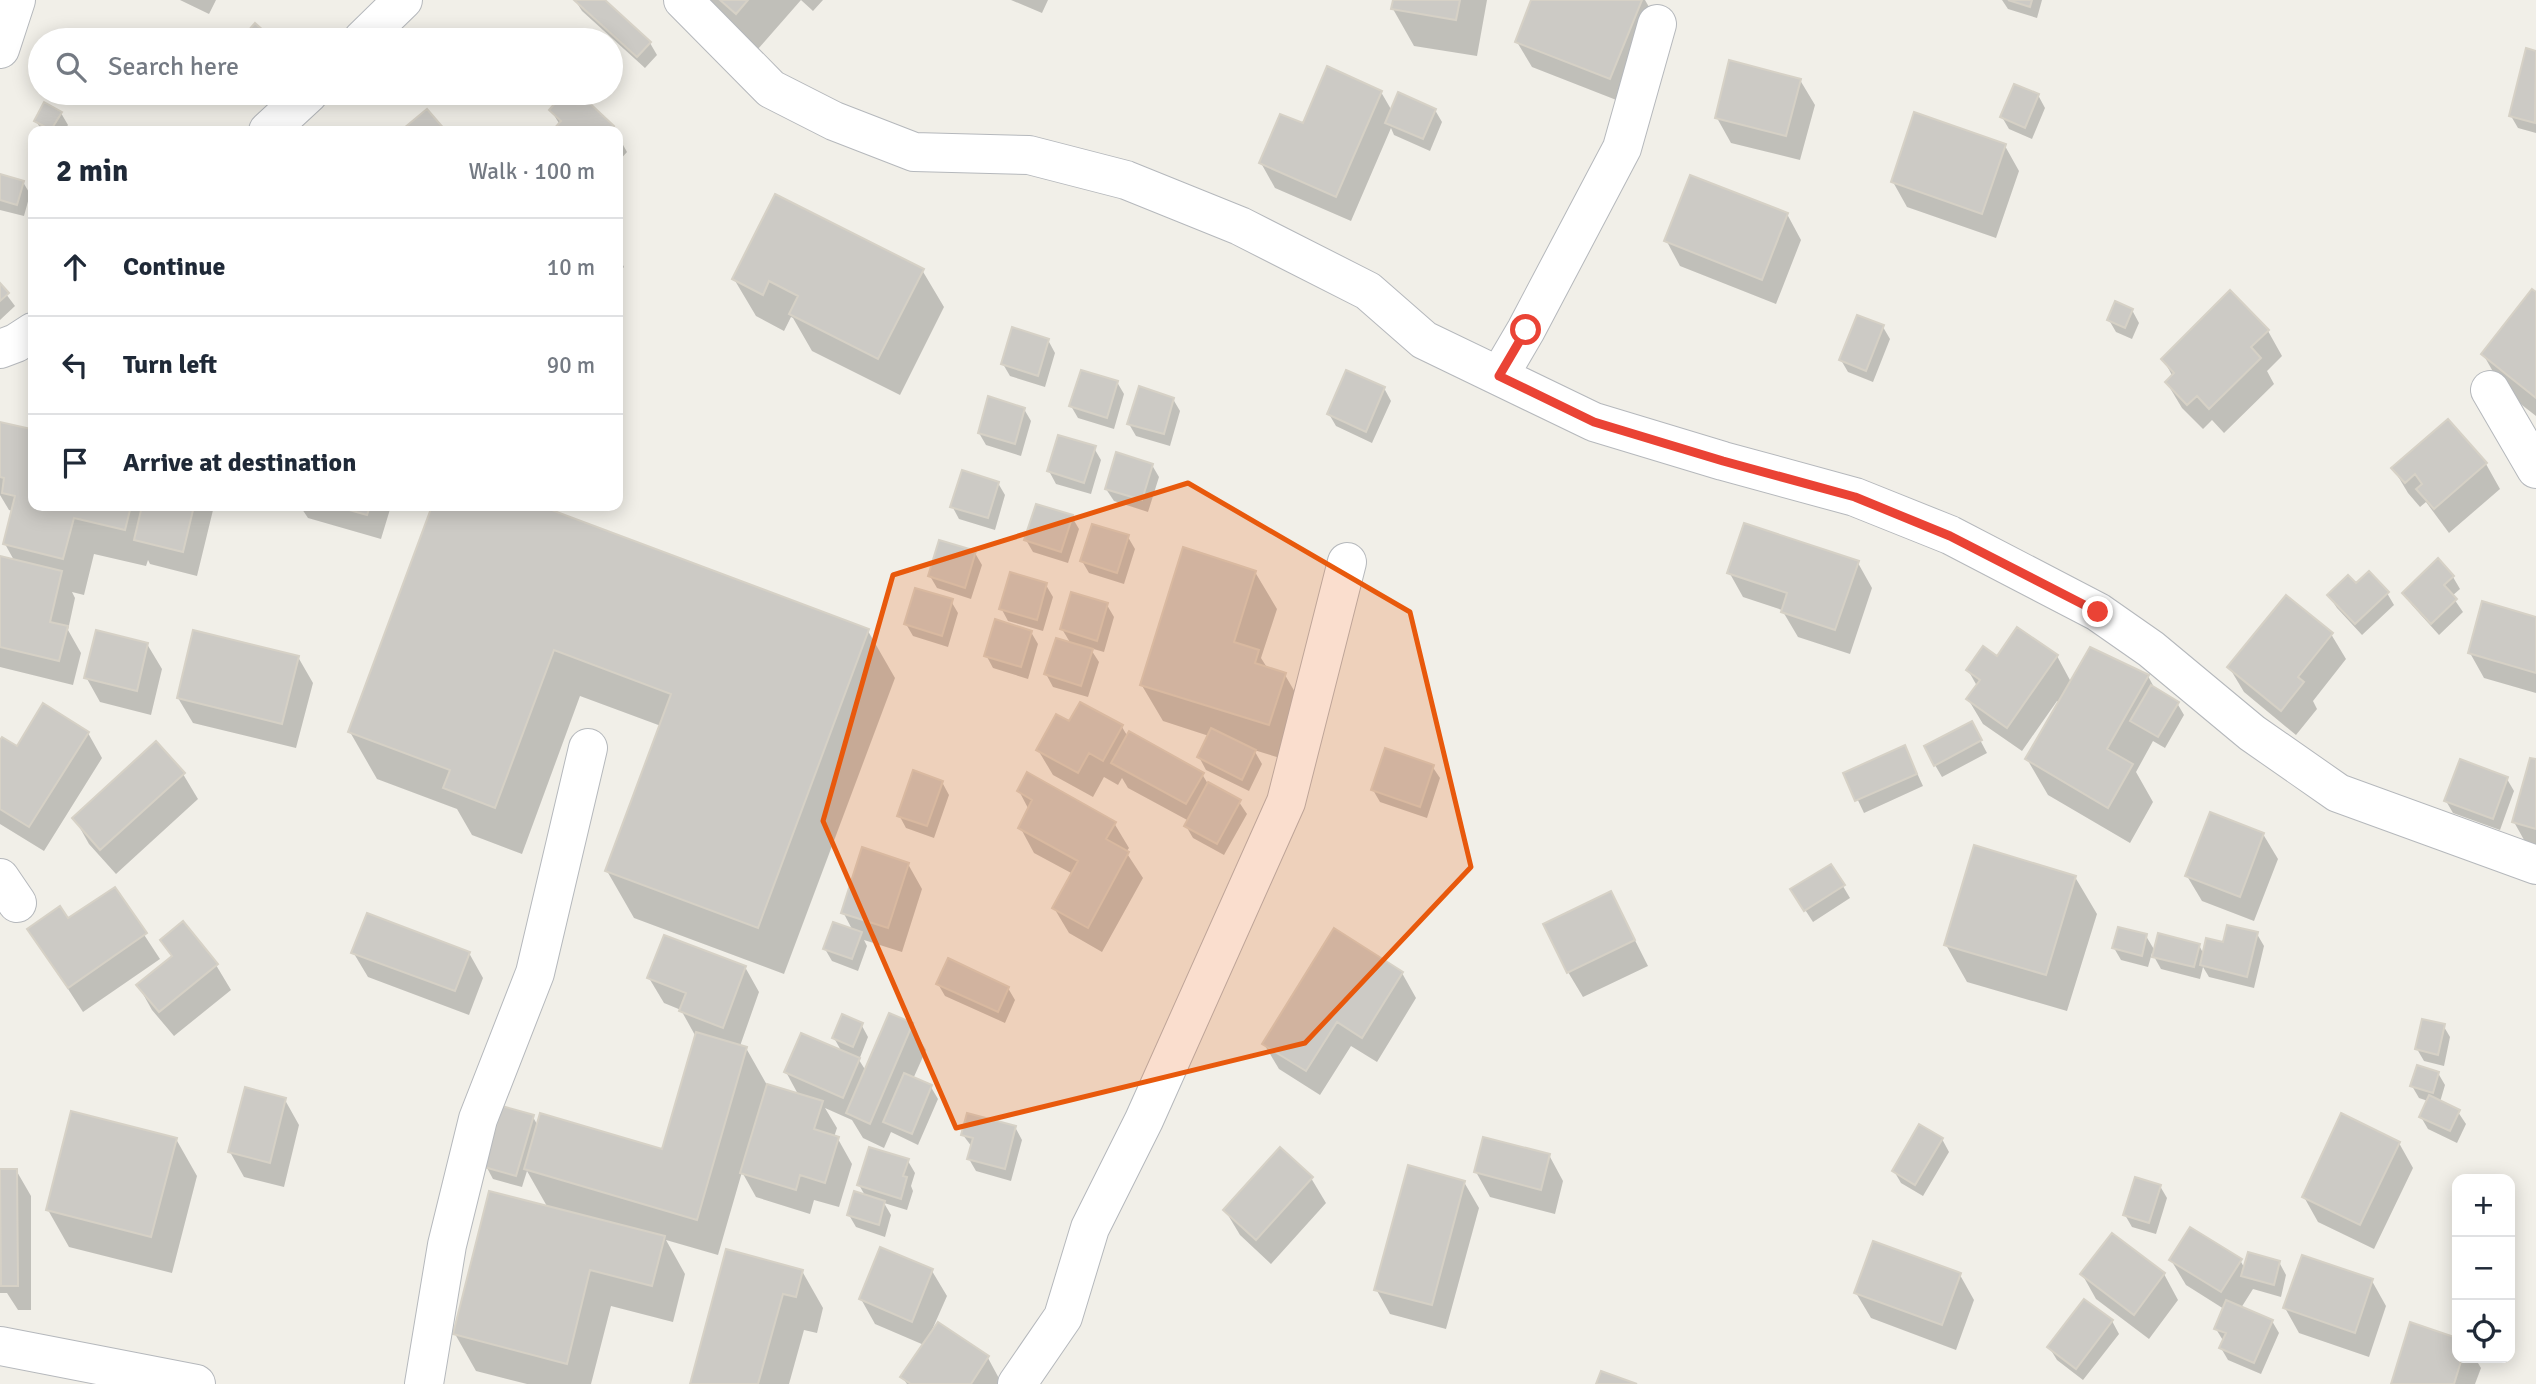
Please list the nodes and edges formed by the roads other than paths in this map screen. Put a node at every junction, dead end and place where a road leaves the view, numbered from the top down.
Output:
1 (16, 0) edge
2 (403, 0) edge
3 (682, 0) edge
4 (1657, 24) dead end
5 (374, 28) edge
6 (0, 49) edge
7 (296, 105) edge
8 (273, 126) edge
9 (28, 335) edge
10 (0, 349) edge
11 (1499, 376) junction
12 (2490, 390) dead end
13 (2536, 469) edge
14 (1347, 562) dead end
15 (588, 748) dead end
16 (2536, 865) edge
17 (0, 1346) edge
18 (196, 1384) edge
19 (424, 1384) edge
20 (1017, 1384) edge

1 - 6 street
2 - 5 street
3 - 11 street
4 - 11 street
7 - 8 street
9 - 10 street
11 - 16 street
12 - 13 street
14 - 20 street
15 - 19 street
17 - 18 street

